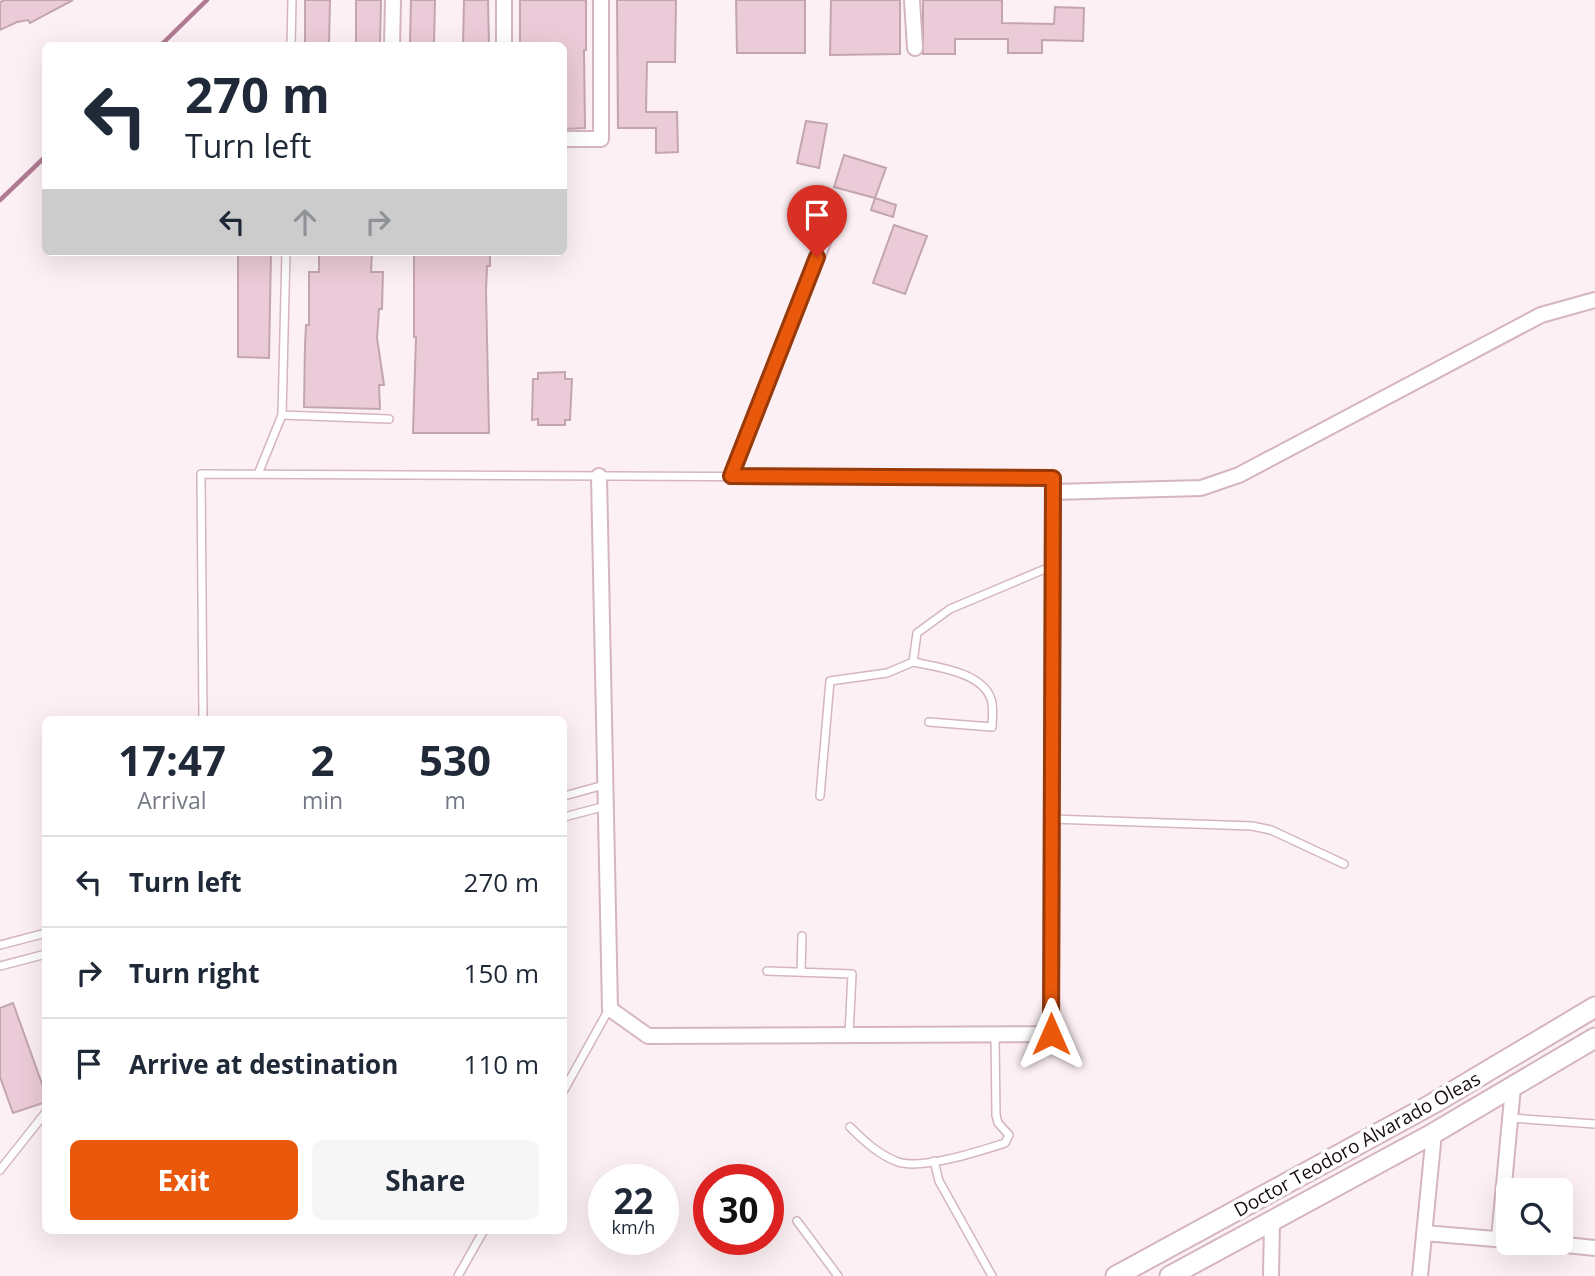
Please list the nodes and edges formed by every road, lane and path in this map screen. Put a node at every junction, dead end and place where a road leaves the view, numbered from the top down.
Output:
1 (292, 0) edge
2 (393, 0) edge
3 (504, 0) edge
4 (601, 0) edge
5 (912, 0) edge
6 (290, 42) edge
7 (393, 42) edge
8 (504, 42) edge
9 (915, 48) dead end
10 (567, 139) edge
11 (836, 209) dead end
12 (286, 256) edge
13 (1595, 300) edge
14 (282, 415) junction
15 (389, 419) dead end
16 (258, 474) junction
17 (599, 475) junction
18 (731, 476) junction
19 (1053, 492) junction
20 (1053, 565) junction
21 (913, 662) junction
22 (203, 716) edge
23 (929, 722) dead end
24 (604, 785) junction
25 (567, 795) edge
26 (820, 796) dead end
27 (606, 806) junction
28 (567, 816) edge
29 (1052, 819) junction
30 (1344, 864) dead end
31 (42, 934) edge
32 (802, 936) dead end
33 (0, 945) edge
34 (42, 955) edge
35 (0, 966) edge
36 (766, 971) dead end
37 (801, 972) junction
38 (1595, 1007) edge
39 (610, 1009) junction
40 (995, 1034) junction
41 (849, 1035) junction
42 (1595, 1038) edge
43 (567, 1085) edge
44 (1513, 1087) junction
45 (42, 1117) edge
46 (1510, 1118) junction
47 (1595, 1124) edge
48 (850, 1127) dead end
49 (1434, 1133) junction
50 (934, 1161) junction
51 (0, 1170) edge
52 (1507, 1178) edge
53 (797, 1221) dead end
54 (1272, 1222) junction
55 (1424, 1233) junction
56 (482, 1234) edge
57 (1496, 1239) edge
58 (1573, 1246) edge
59 (1595, 1248) edge
60 (1194, 1269) edge
61 (458, 1276) edge
62 (838, 1276) edge
63 (992, 1276) edge
64 (1116, 1276) edge
65 (1170, 1276) edge
66 (1271, 1276) edge
67 (1420, 1276) edge

1 - 6 lane
2 - 7 street
3 - 8 street
4 - 10 street
5 - 9 street
11 - 18 street
12 - 14 lane
13 - 19 street
14 - 15 lane
14 - 16 lane
16 - 17 lane
16 - 22 lane
17 - 18 lane
17 - 24 street
18 - 19 lane
19 - 20 street
20 - 21 lane
20 - 29 street
21 - 23 lane
21 - 26 lane
24 - 25 lane
24 - 27 street
27 - 28 lane
27 - 39 street
29 - 30 lane
29 - 40 street
31 - 33 lane
32 - 37 lane
34 - 35 lane
36 - 37 lane
37 - 41 lane
38 - 64 main road, Doctor Teodoro Alvarado Oleas
39 - 41 street
39 - 43 lane
40 - 41 street
40 - 50 lane
42 - 44 main road, Doctor Teodoro Alvarado Oleas
44 - 46 street
44 - 49 main road, Doctor Teodoro Alvarado Oleas
45 - 51 lane
46 - 47 lane
46 - 52 street
48 - 50 lane
49 - 54 main road, Doctor Teodoro Alvarado Oleas
49 - 55 street
50 - 63 lane
53 - 62 lane
54 - 60 main road, Doctor Teodoro Alvarado Oleas
54 - 66 street
55 - 57 street
55 - 67 street
56 - 61 lane
58 - 59 street
60 - 65 main road, Doctor Teodoro Alvarado Oleas

